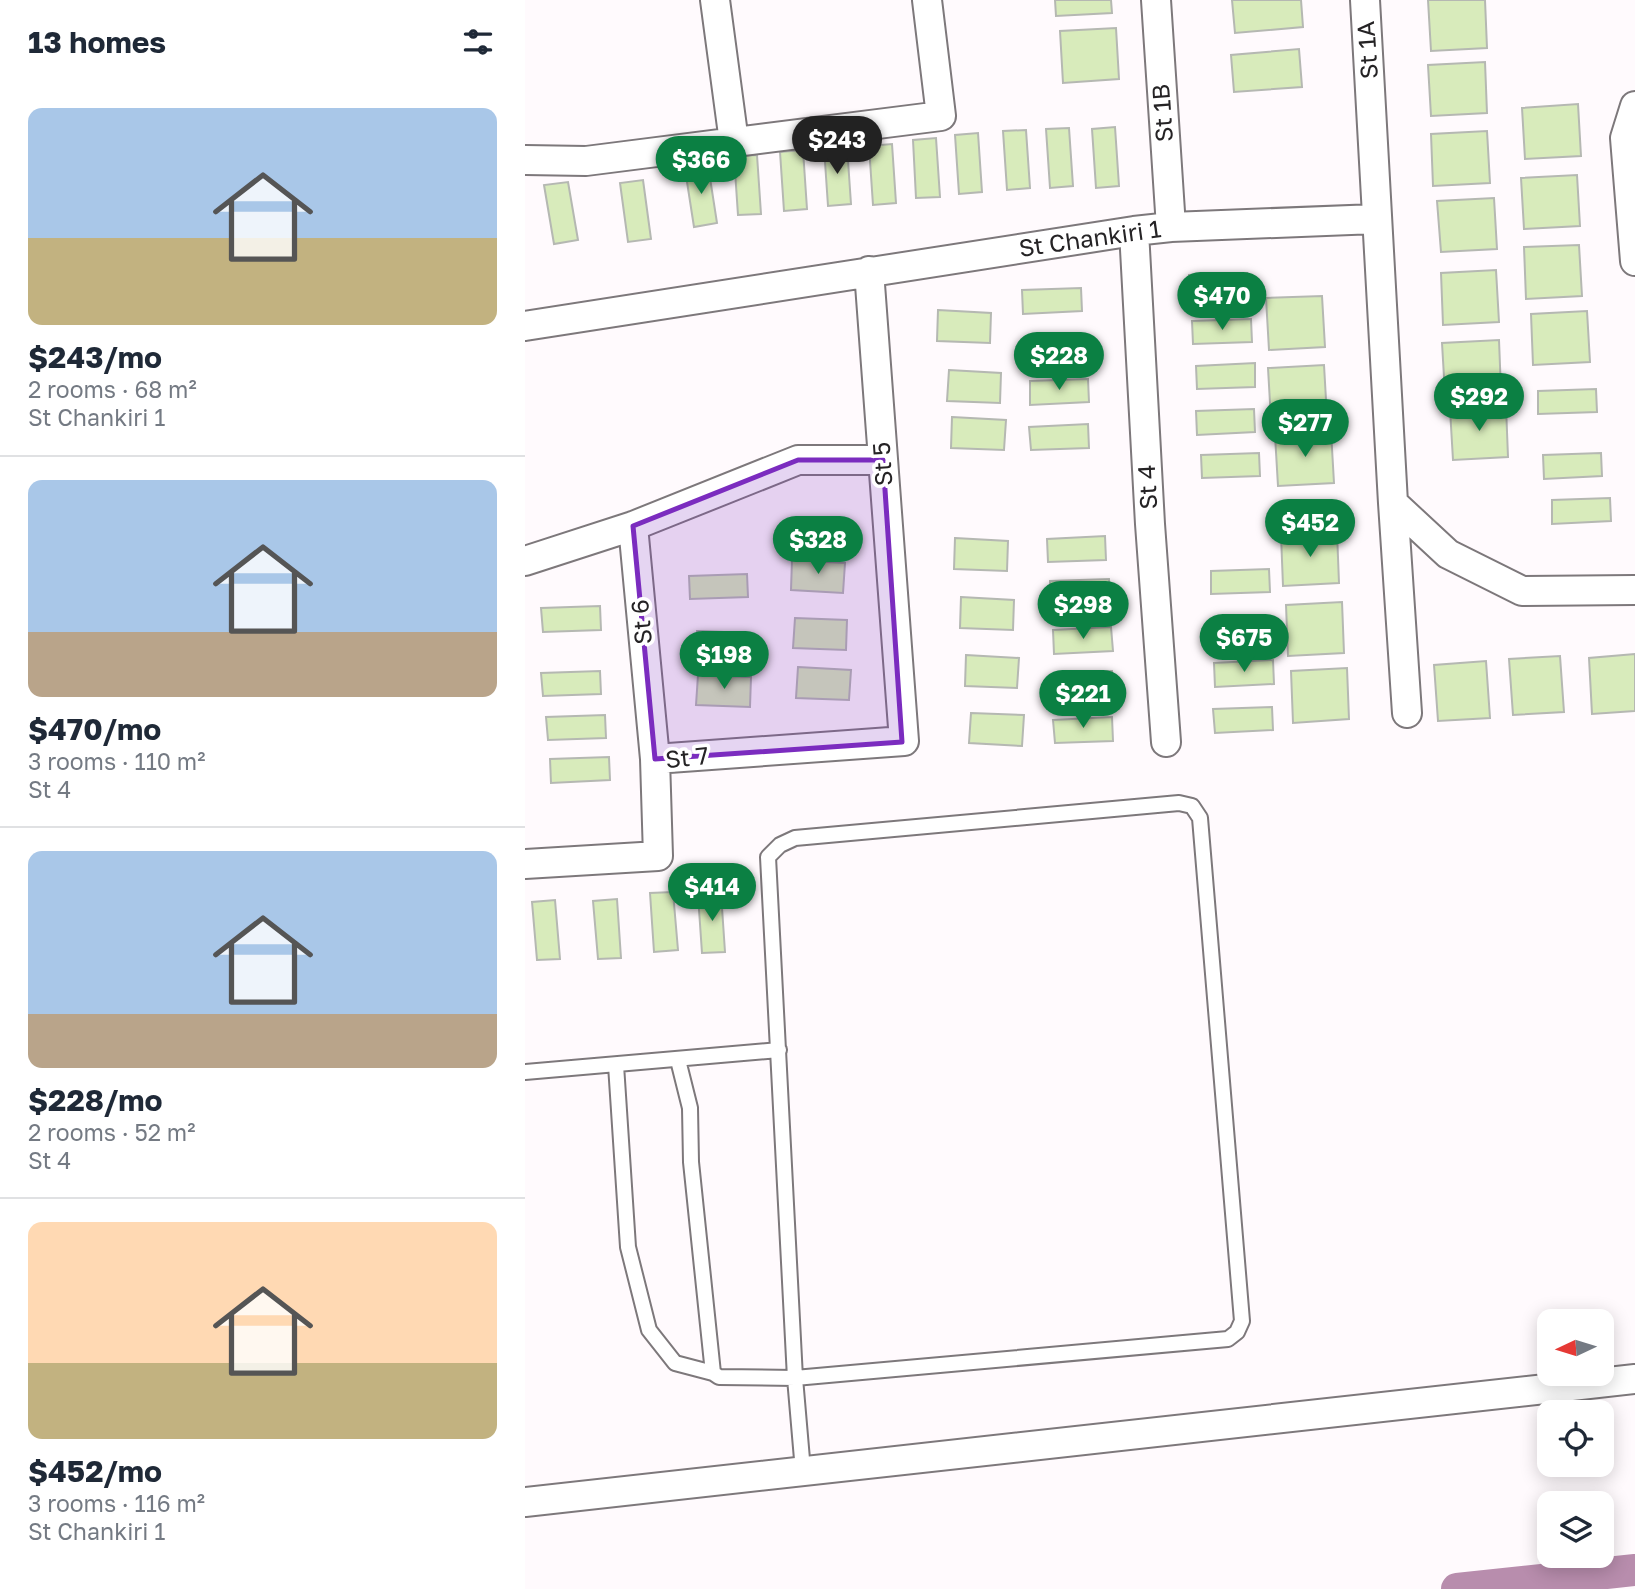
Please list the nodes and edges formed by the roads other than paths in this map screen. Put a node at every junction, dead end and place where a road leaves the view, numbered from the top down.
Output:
1 (715, 0) edge
2 (927, 0) edge
3 (1156, 0) edge
4 (1365, 0) edge
5 (1634, 108) edge
6 (734, 142) junction
7 (525, 160) edge
8 (1376, 219) junction
9 (1171, 227) junction
10 (1134, 231) junction
11 (1635, 261) edge
12 (869, 271) junction
13 (525, 326) edge
14 (883, 460) junction
15 (1393, 503) junction
16 (633, 526) junction
17 (525, 561) edge
18 (1635, 590) edge
19 (1407, 713) dead end
20 (904, 741) joint
21 (1166, 742) dead end
22 (655, 759) junction
23 (525, 864) edge
24 (779, 1050) junction
25 (678, 1060) junction
26 (616, 1065) junction
27 (525, 1072) edge
28 (713, 1373) junction
29 (795, 1378) junction
30 (1635, 1379) edge
31 (803, 1471) junction
32 (525, 1502) edge

1 - 6 street
2 - 6 street
3 - 9 street, St 1B
4 - 8 street, St 1A
5 - 11 street
6 - 7 street
8 - 9 street, St Chankiri 1
8 - 15 street
9 - 10 street, St Chankiri 1
10 - 12 street, St Chankiri 1
10 - 21 street, St 4
12 - 13 street, St Chankiri 1
12 - 14 street, St 5
14 - 16 street
14 - 20 street, St 5
15 - 18 street
15 - 19 street
16 - 17 street
16 - 22 street, St 6
20 - 22 street, St 7
22 - 23 street, St 7
24 - 25 lane
24 - 29 lane
24 - 29 lane
25 - 26 lane
25 - 28 lane
26 - 27 lane
26 - 28 lane
28 - 29 lane
29 - 31 lane
30 - 31 street
31 - 32 street

